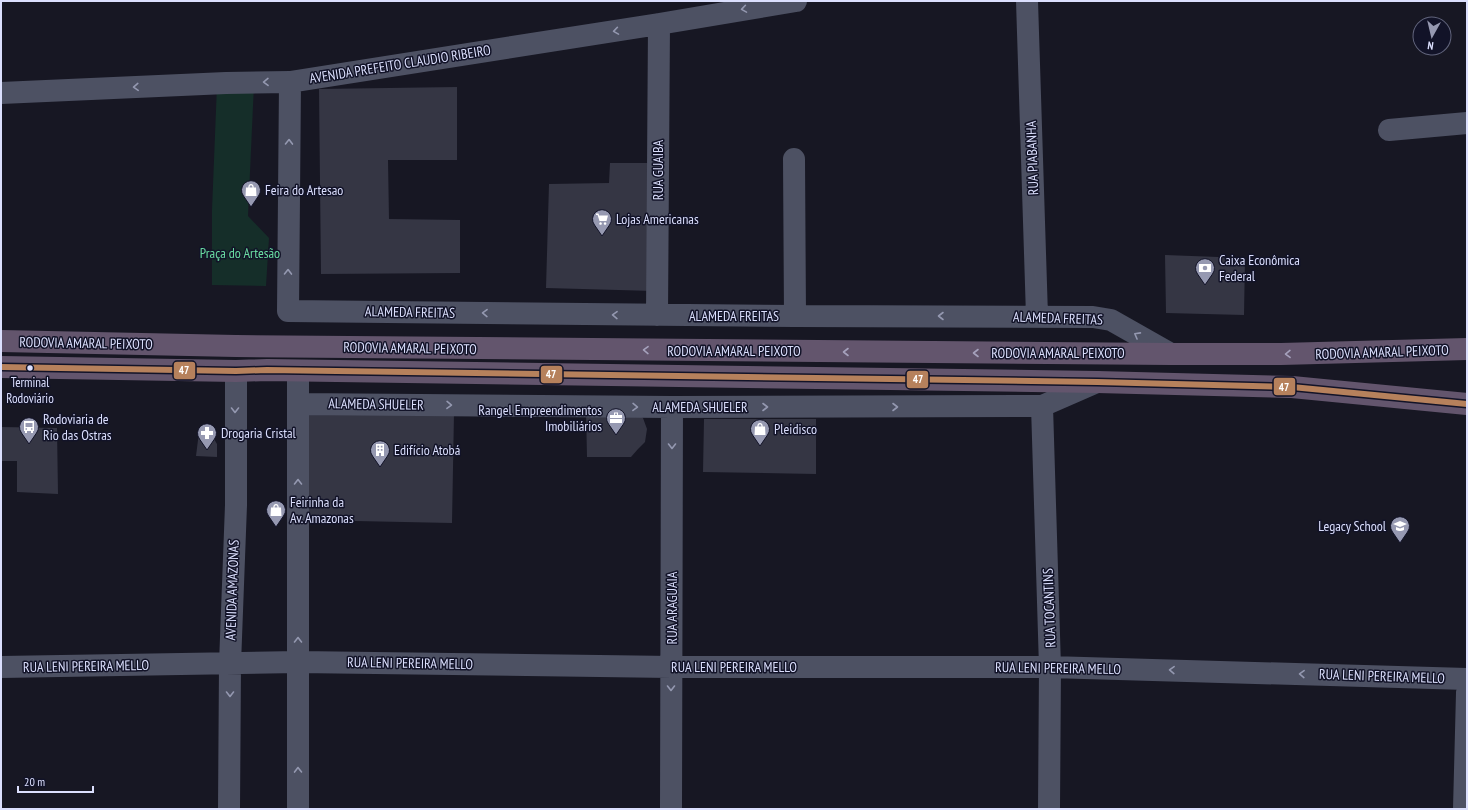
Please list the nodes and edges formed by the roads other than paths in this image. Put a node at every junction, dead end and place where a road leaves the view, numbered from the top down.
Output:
1 (796, 1) edge
2 (1027, 1) edge
3 (659, 24) junction
4 (290, 82) junction
5 (1, 93) edge
6 (1467, 123) edge
7 (1390, 130) dead end
8 (794, 159) dead end
9 (657, 315) junction
10 (795, 316) junction
11 (1037, 316) junction
12 (1, 340) edge
13 (1467, 349) edge
14 (1171, 354) junction
15 (1, 367) edge
16 (236, 371) junction
17 (298, 372) junction
18 (1097, 382) junction
19 (298, 404) junction
20 (1467, 404) edge
21 (1042, 406) junction
22 (672, 407) junction
23 (298, 662) junction
24 (230, 664) junction
25 (1, 667) edge
26 (672, 667) junction
27 (1050, 667) junction
28 (1467, 679) edge
29 (1467, 693) edge
30 (229, 809) edge
31 (298, 809) edge
32 (671, 809) edge
33 (1049, 809) edge
34 (1464, 809) edge

1 -> 3 street, AVENIDA PREFEITO CLAUDIO RIBEIRO
2 - 11 street, RUA PIABANHA
3 -> 4 street, AVENIDA PREFEITO CLAUDIO RIBEIRO
3 - 9 street, RUA GUAIBA
4 -> 5 street, AVENIDA PREFEITO CLAUDIO RIBEIRO
9 -> 4 street, ALAMEDA FREITAS
6 - 7 street
8 - 10 street
9 - 10 street, ALAMEDA FREITAS
11 -> 10 street, ALAMEDA FREITAS
14 -> 11 street, ALAMEDA FREITAS
14 -> 12 highway, RODOVIA AMARAL PEIXOTO
13 -> 14 highway, RODOVIA AMARAL PEIXOTO
15 - 16 highway, RODOVIA AMARAL PEIXOTO
16 - 17 highway, RODOVIA AMARAL PEIXOTO
16 -> 24 street, AVENIDA AMAZONAS
17 - 18 highway, RODOVIA AMARAL PEIXOTO
17 - 19 street
18 - 20 highway, RODOVIA AMARAL PEIXOTO
18 - 21 street, ALAMEDA SHUELER
19 -> 22 street, ALAMEDA SHUELER
23 -> 19 street
22 -> 21 street, ALAMEDA SHUELER
21 - 27 street, RUA TOCANTINS
22 -> 26 street, RUA ARAGUAIA
23 - 24 street, RUA LENI PEREIRA MELLO
23 - 26 street, RUA LENI PEREIRA MELLO
31 -> 23 street
24 - 25 street, RUA LENI PEREIRA MELLO
24 -> 30 street, AVENIDA AMAZONAS
26 - 27 street, RUA LENI PEREIRA MELLO
26 -> 32 street, RUA ARAGUAIA
28 -> 27 street, RUA LENI PEREIRA MELLO
27 - 33 street, RUA TOCANTINS
29 - 34 street

